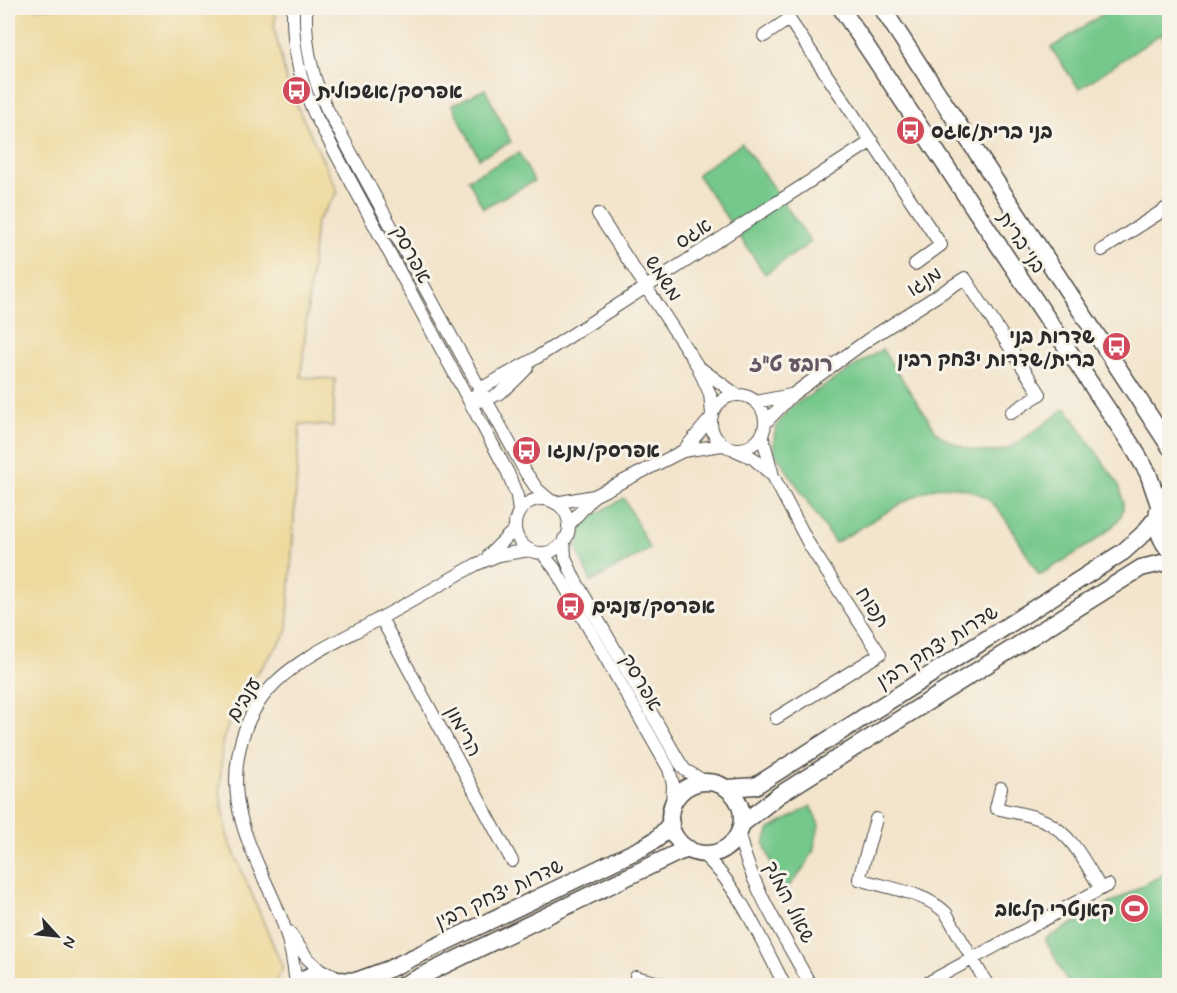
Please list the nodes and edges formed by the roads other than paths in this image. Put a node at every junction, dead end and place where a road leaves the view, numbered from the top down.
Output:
1 (293, 8) edge
2 (306, 8) edge
3 (841, 8) edge
4 (882, 8) edge
5 (764, 36) dead end
6 (872, 141) junction
7 (1170, 206) edge
8 (598, 213) dead end
9 (1102, 250) dead end
10 (915, 264) dead end
11 (646, 287) junction
12 (697, 365) junction
13 (483, 395) junction
14 (737, 395) junction
15 (792, 395) junction
16 (470, 401) junction
17 (756, 402) junction
18 (1011, 413) dead end
19 (711, 416) junction
20 (764, 429) junction
21 (722, 444) junction
22 (1170, 447) edge
23 (735, 450) junction
24 (683, 451) junction
25 (773, 476) junction
26 (1170, 489) edge
27 (594, 496) junction
28 (553, 502) junction
29 (1158, 511) junction
30 (519, 512) junction
31 (568, 526) junction
32 (515, 529) junction
33 (564, 539) junction
34 (536, 551) junction
35 (1170, 551) edge
36 (1170, 561) edge
37 (477, 564) junction
38 (381, 618) junction
39 (776, 718) dead end
40 (704, 781) junction
41 (728, 788) junction
42 (1001, 788) dead end
43 (672, 806) junction
44 (876, 819) dead end
45 (670, 823) junction
46 (740, 829) junction
47 (695, 851) junction
48 (512, 861) dead end
49 (283, 924) junction
50 (973, 958) junction
51 (636, 977) dead end
52 (334, 980) edge
53 (296, 986) edge
54 (401, 986) edge
55 (671, 986) edge
56 (785, 986) edge
57 (811, 986) edge
58 (922, 986) edge
59 (988, 986) edge

1 - 16 street, אפרסק
2 - 13 street, אפרסק
3 - 29 main road, בני ברית
4 - 22 main road, בני ברית
5 - 6 street
6 - 10 street
6 - 11 street, אגס
7 - 9 street
8 - 11 street, משמש
11 - 12 street, משמש
11 - 13 street, אגס
12 - 14 street, משמש
12 - 19 street, משמש
13 - 16 street, אגס
13 - 28 street, אפרסק
14 - 17 street
14 - 19 street
15 - 17 street, מנגו
15 - 18 street, מנגו
15 - 20 street, מנגו
16 - 30 street, אפרסק
17 - 20 street
19 - 21 street
19 - 24 street
20 - 23 street
20 - 25 street, תפוח
21 - 23 street
21 - 24 street
23 - 25 street, תפוח
24 - 27 street
25 - 39 street, תפוח
26 - 29 main road, שדרות יצחק רבין
27 - 28 street
27 - 31 street
28 - 30 street
28 - 31 street
29 - 35 main road, בני ברית
29 - 41 main road, שדרות יצחק רבין
30 - 32 street
31 - 33 street
32 - 34 street
32 - 37 street, ענבים
33 - 34 street
33 - 40 street, אפרסק
34 - 37 street, ענבים
34 - 43 street, אפרסק
36 - 46 main road
37 - 38 street, ענבים
38 - 48 street, הרימון
38 - 49 street, ענבים
40 - 41 main road
40 - 43 main road
41 - 46 main road
42 - 50 street
43 - 45 main road
44 - 50 street
45 - 47 main road
45 - 52 main road, שדרות יצחק רבין
46 - 47 main road
46 - 57 street, שאול המלך
47 - 54 main road, שדרות יצחק רבין
47 - 56 street
49 - 52 street, ענבים
49 - 53 street, ענבים
50 - 58 street
50 - 59 street
51 - 55 street
52 - 53 main road, שדרות יצחק רבין

